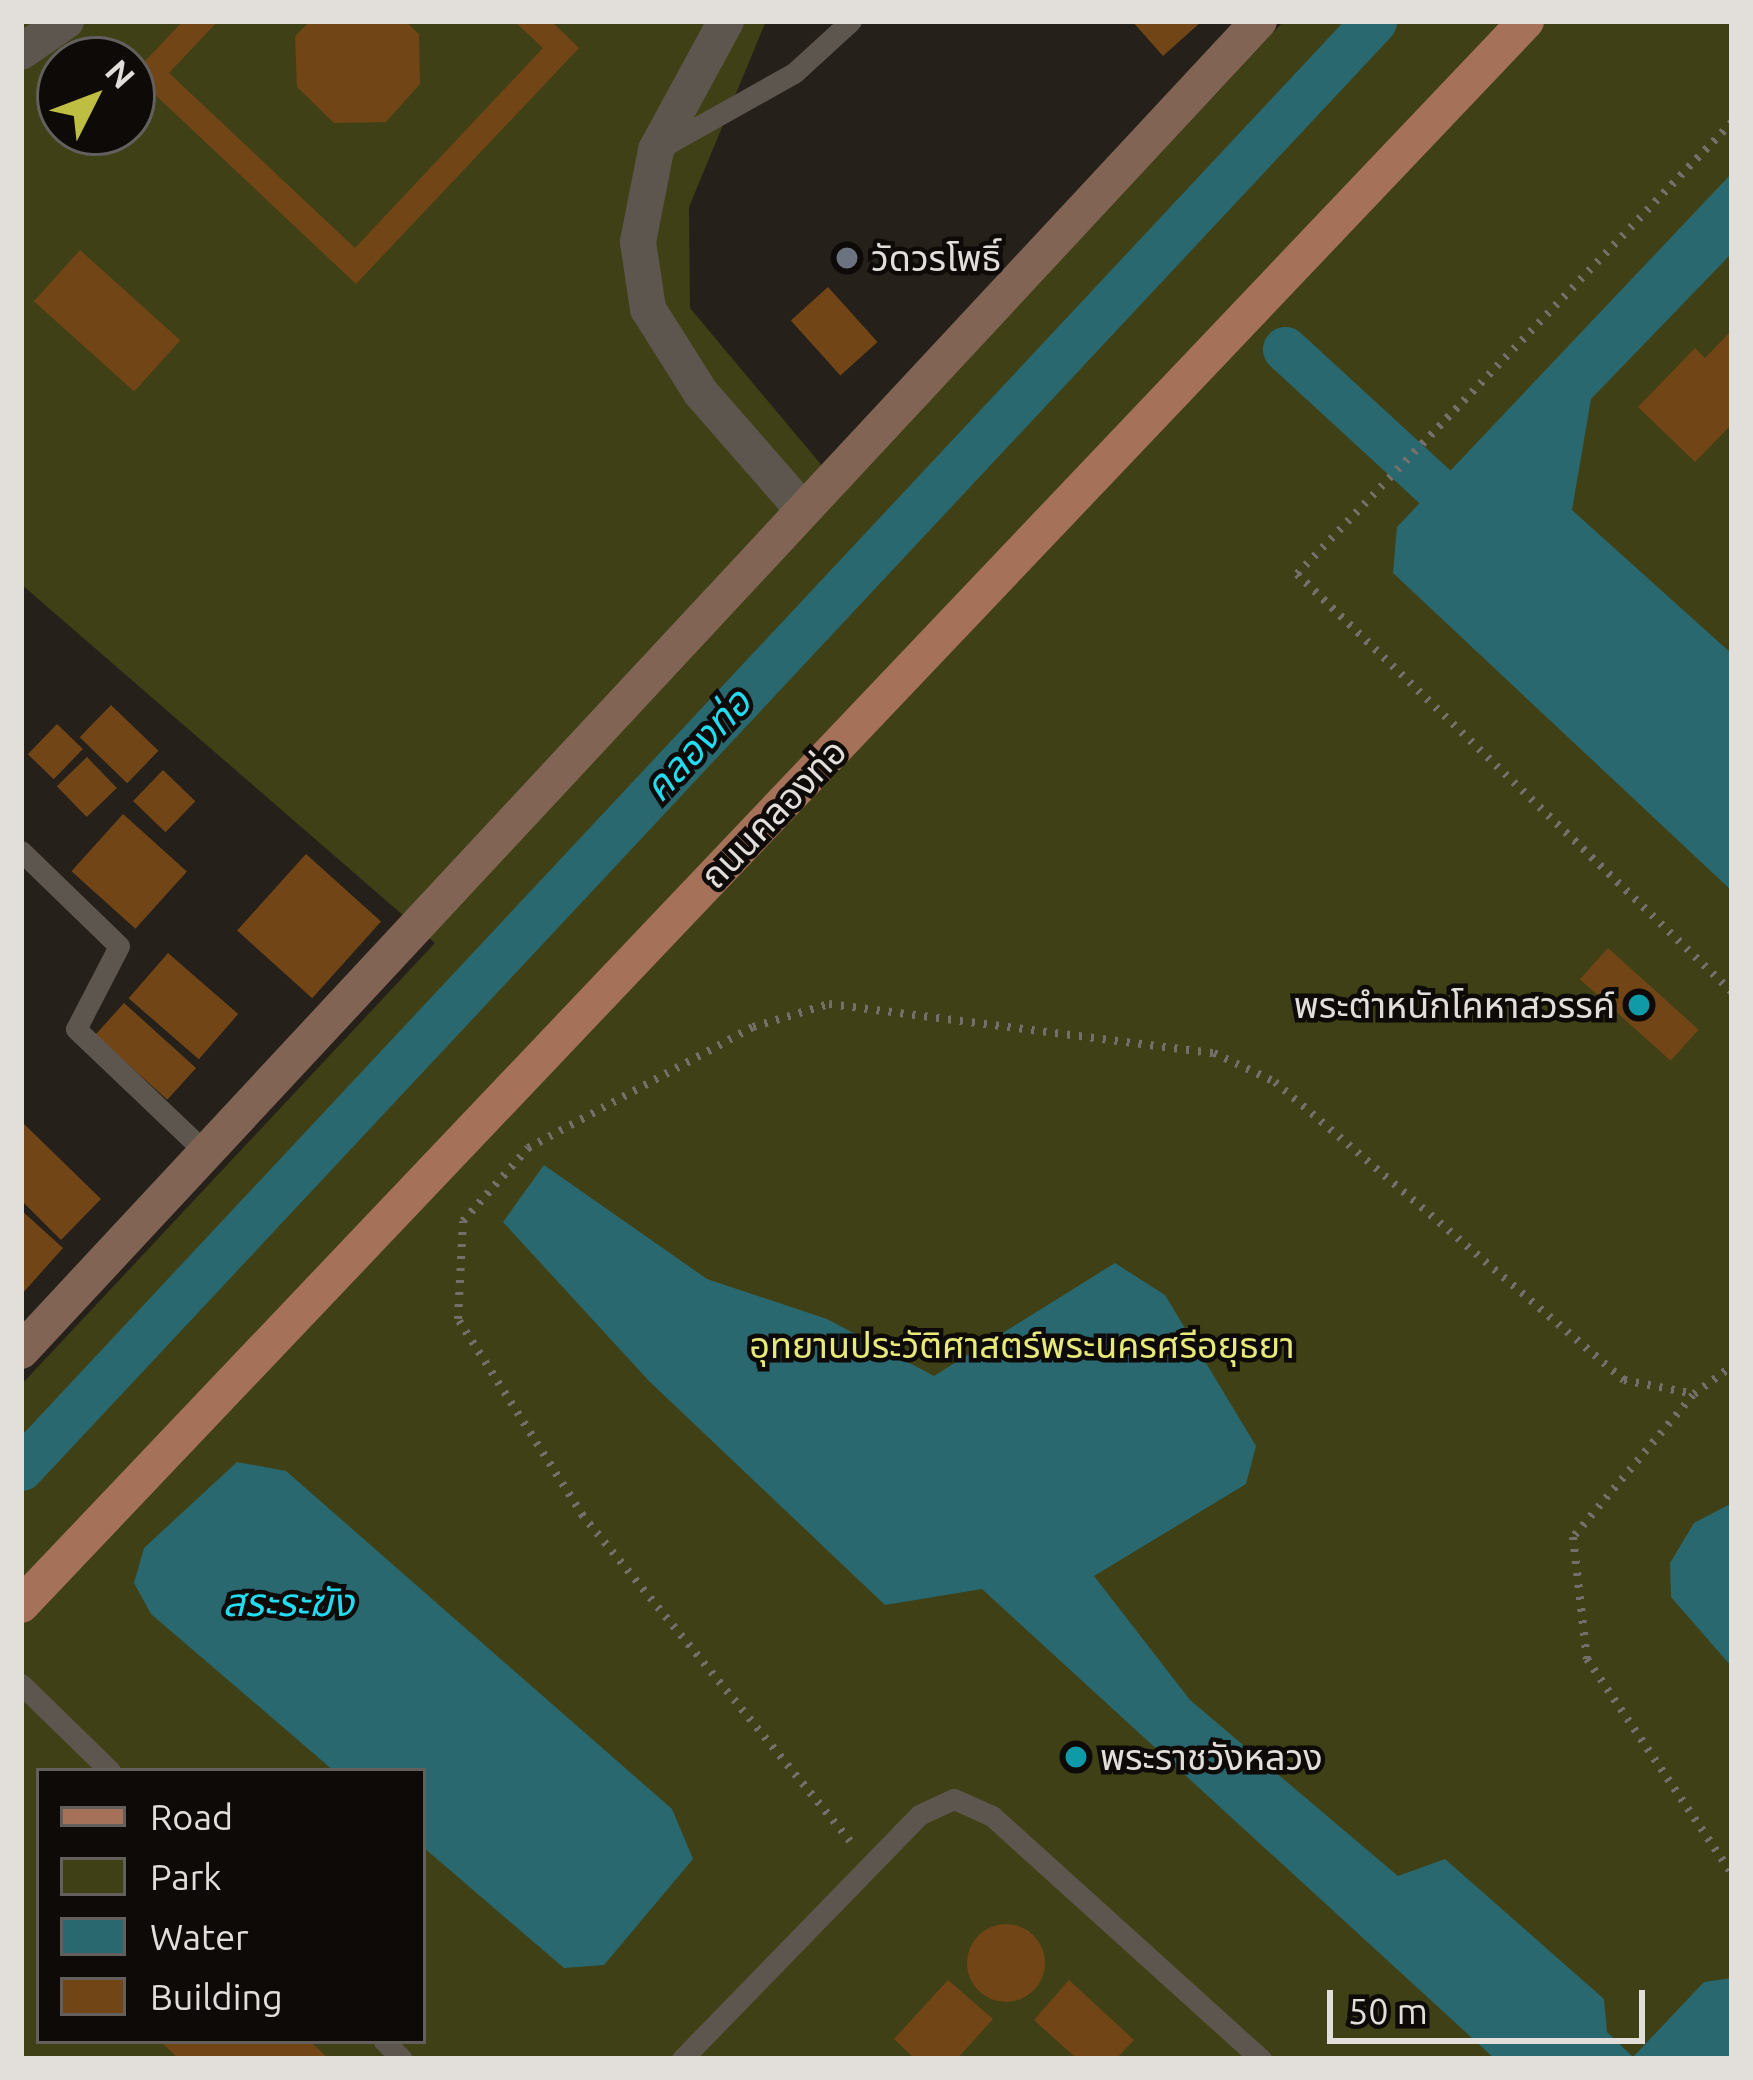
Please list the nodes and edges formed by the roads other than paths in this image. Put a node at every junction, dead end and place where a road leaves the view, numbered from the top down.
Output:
1 (66, 21) edge
2 (726, 21) edge
3 (851, 21) edge
4 (1259, 21) edge
5 (1526, 21) edge
6 (21, 52) edge
7 (656, 150) junction
8 (803, 510) junction
9 (21, 851) edge
10 (206, 1153) junction
11 (21, 1351) edge
12 (21, 1605) edge
13 (21, 1684) edge
14 (107, 1768) edge
15 (682, 2059) edge
16 (1261, 2059) edge

1 - 6 street
2 - 7 street
3 - 7 lane
4 - 8 street
5 - 12 main road, ถนนคลองท่อ
7 - 8 street
8 - 10 street
9 - 10 lane
10 - 11 street
13 - 14 lane
15 - 16 lane

